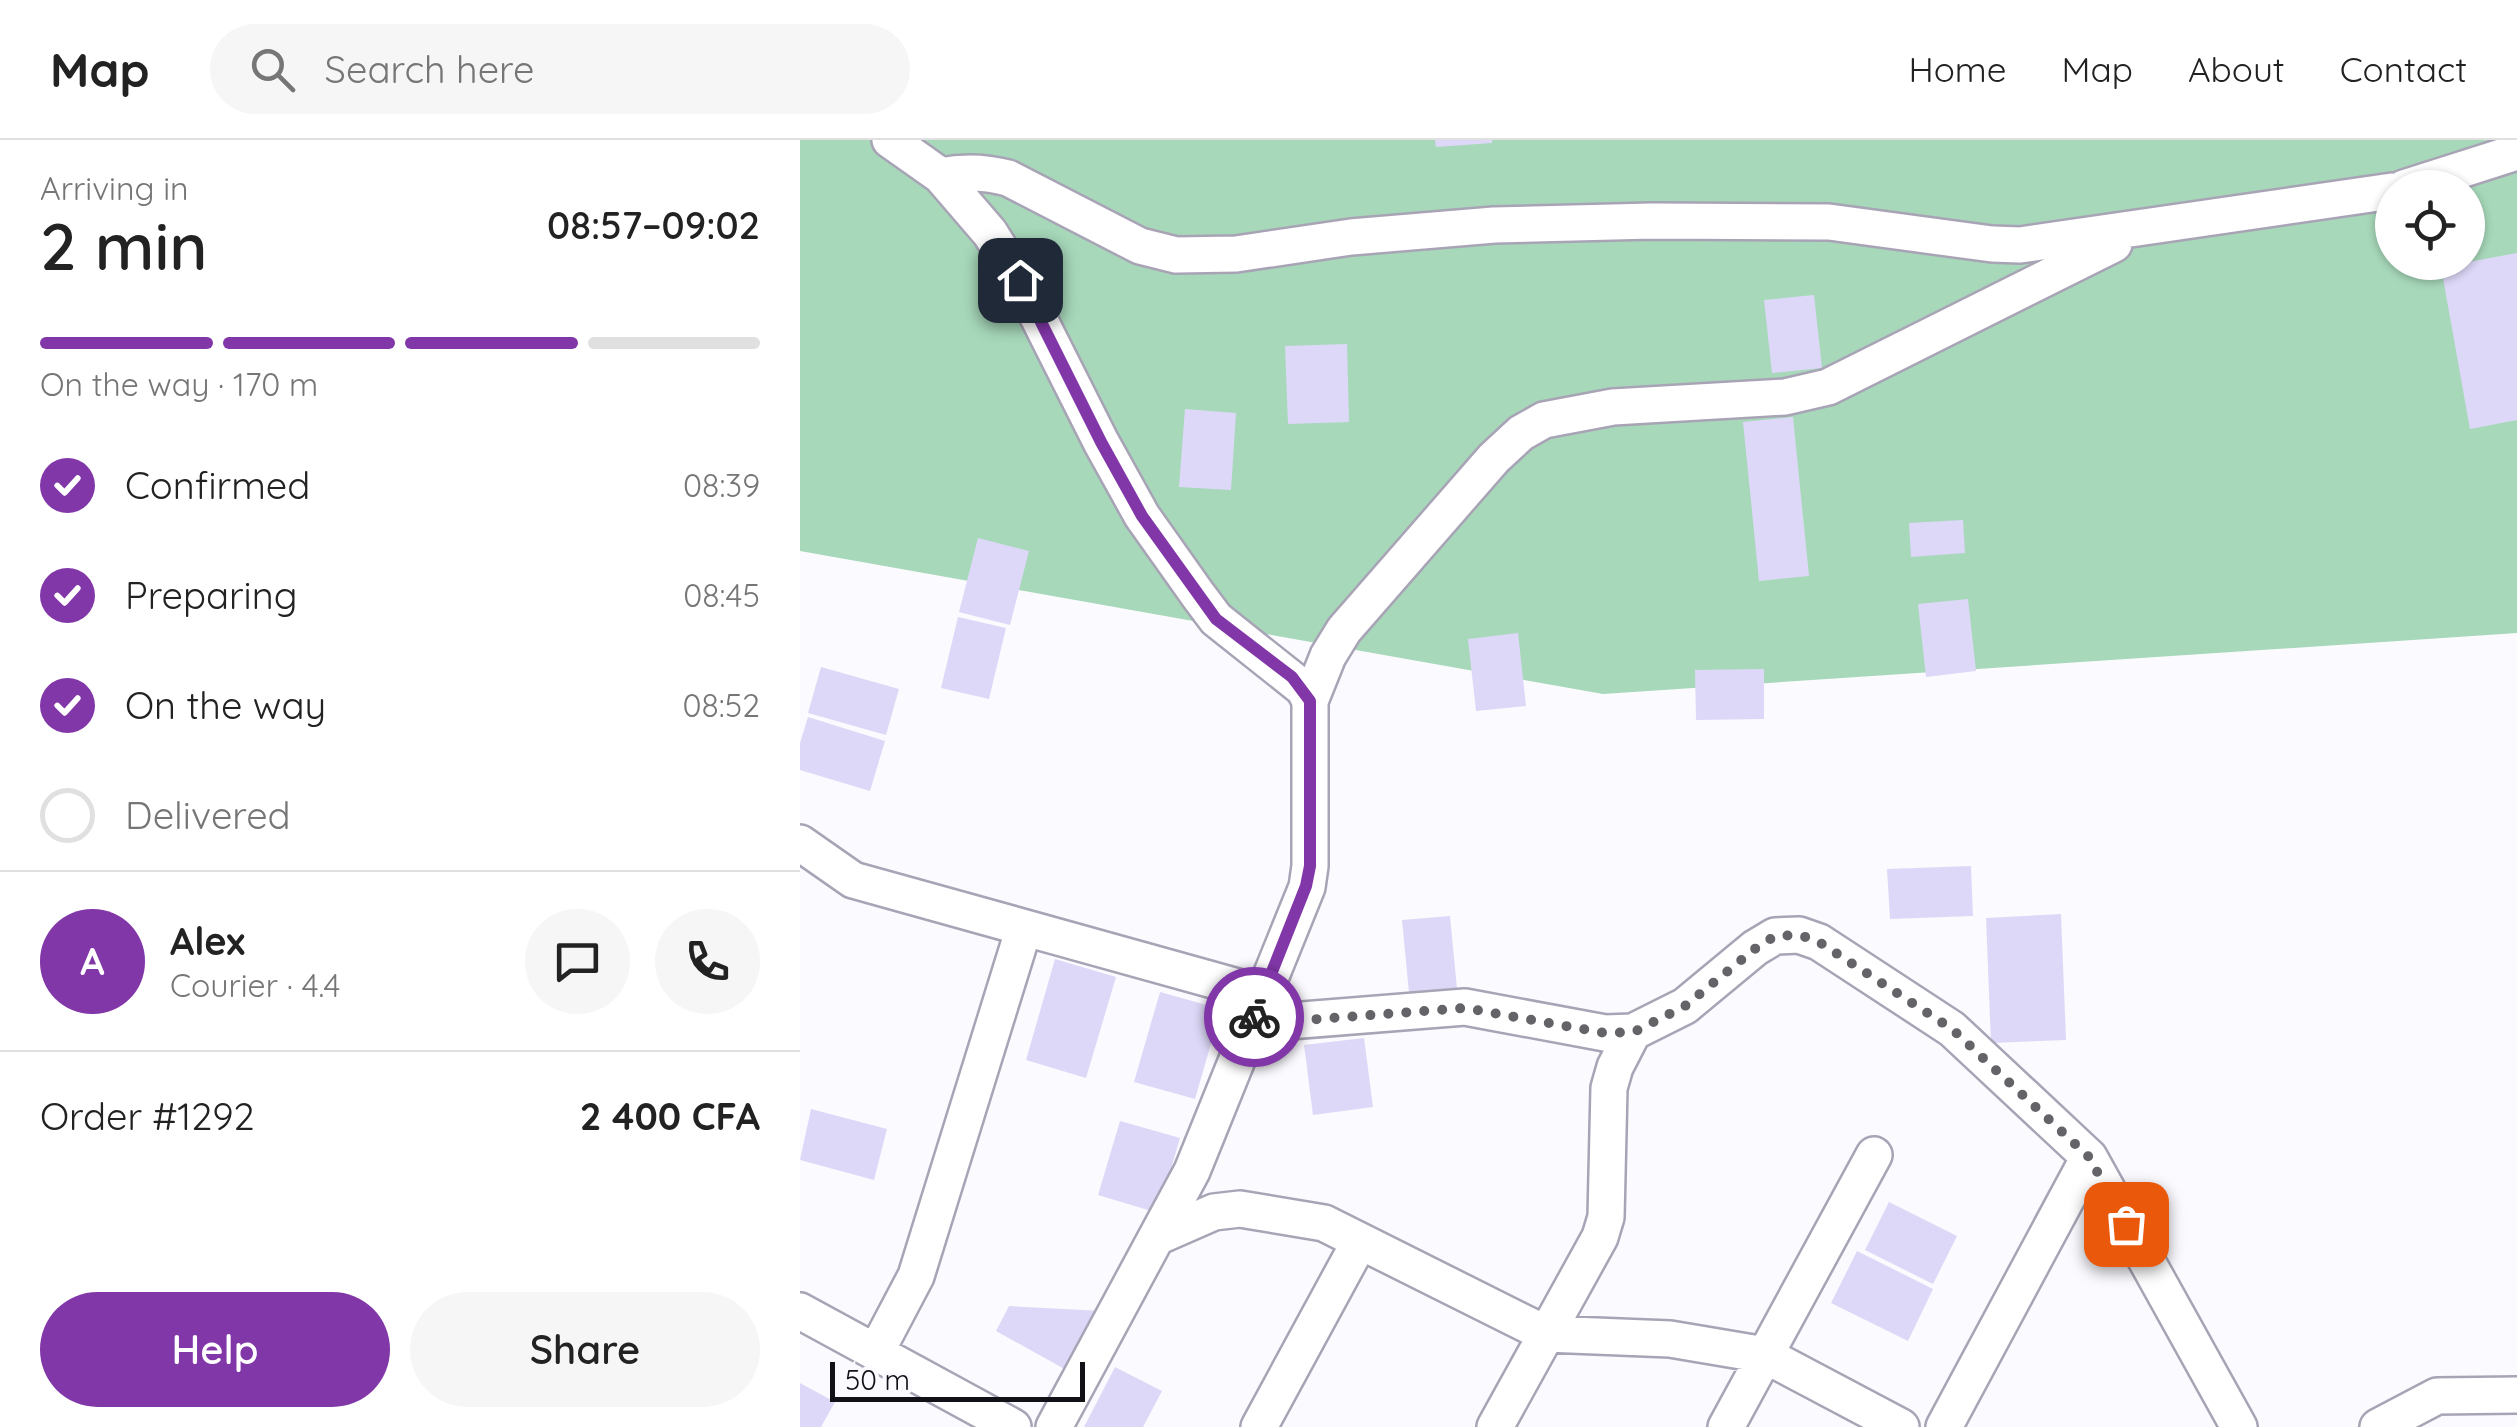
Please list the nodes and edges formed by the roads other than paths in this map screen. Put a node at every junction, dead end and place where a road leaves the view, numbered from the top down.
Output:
1 (890, 140) edge
2 (2517, 152) edge
3 (2460, 170) edge
4 (941, 176) junction
5 (2375, 194) edge
6 (2141, 230) junction
7 (1310, 701) junction
8 (800, 843) edge
9 (1024, 928) junction
10 (1257, 1009) junction
11 (1634, 1032) junction
12 (1874, 1155) dead end
13 (2089, 1157) junction
14 (1156, 1237) junction
15 (1360, 1241) junction
16 (800, 1311) edge
17 (1546, 1334) junction
18 (876, 1352) junction
19 (1765, 1355) junction
20 (2517, 1395) edge
21 (1013, 1427) edge
22 (1054, 1427) edge
23 (1259, 1427) edge
24 (1495, 1427) edge
25 (1726, 1427) edge
26 (1901, 1427) edge
27 (1944, 1427) edge
28 (2239, 1427) edge
29 (2378, 1427) edge

1 - 4 street
2 - 3 street
4 - 6 street
4 - 7 street
5 - 6 street
6 - 7 street
7 - 10 street
8 - 9 street
9 - 10 street
9 - 18 street
10 - 11 street
10 - 14 street
11 - 13 street
11 - 17 street
12 - 19 street
13 - 27 street
13 - 28 street
14 - 15 street
14 - 22 street
15 - 17 street
15 - 23 street
16 - 18 street
17 - 19 street
17 - 24 street
18 - 21 street
19 - 25 street
19 - 26 street
20 - 29 street

